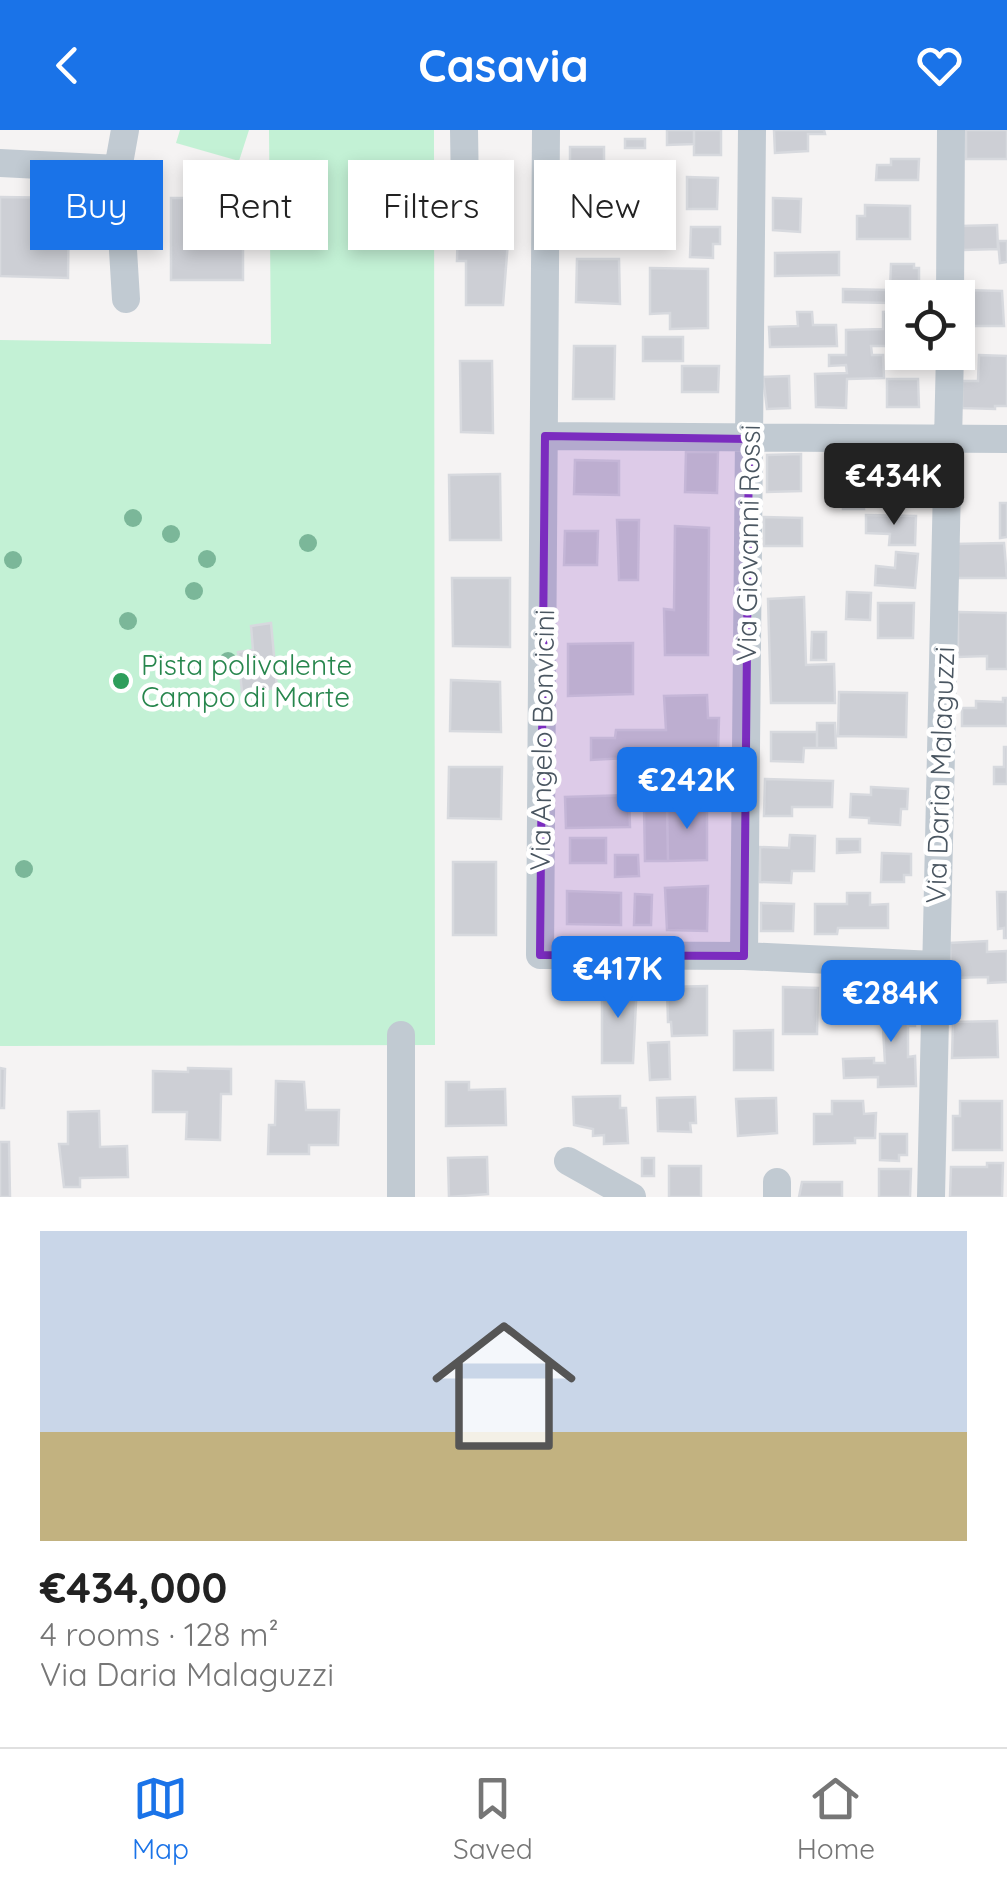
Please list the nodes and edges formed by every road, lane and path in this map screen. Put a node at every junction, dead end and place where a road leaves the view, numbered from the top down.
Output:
1 (125, 130) edge
2 (464, 130) edge
3 (546, 130) edge
4 (752, 130) edge
5 (951, 130) edge
6 (120, 160) edge
7 (464, 160) edge
8 (0, 164) edge
9 (30, 165) edge
10 (123, 250) edge
11 (950, 280) edge
12 (126, 299) dead end
13 (950, 370) edge
14 (545, 436) junction
15 (949, 438) junction
16 (748, 439) junction
17 (1007, 439) edge
18 (744, 956) junction
19 (934, 964) junction
20 (401, 1035) dead end
21 (568, 1161) dead end
22 (401, 1197) edge
23 (632, 1197) edge
24 (931, 1197) edge

1 - 6 street
2 - 7 street
3 - 14 street, Via Angelo Bonvicini
4 - 16 street, Via Giovanni Rossi
5 - 11 street
8 - 9 street
10 - 12 street
13 - 15 street, Via Daria Malaguzzi
14 - 16 street
14 - 18 street, Via Angelo Bonvicini
15 - 16 street
15 - 17 street
15 - 19 street, Via Daria Malaguzzi
16 - 18 street, Via Giovanni Rossi
18 - 19 street, Via Angelo Bonvicini
19 - 24 street, Via Daria Malaguzzi
20 - 22 street
21 - 23 street

